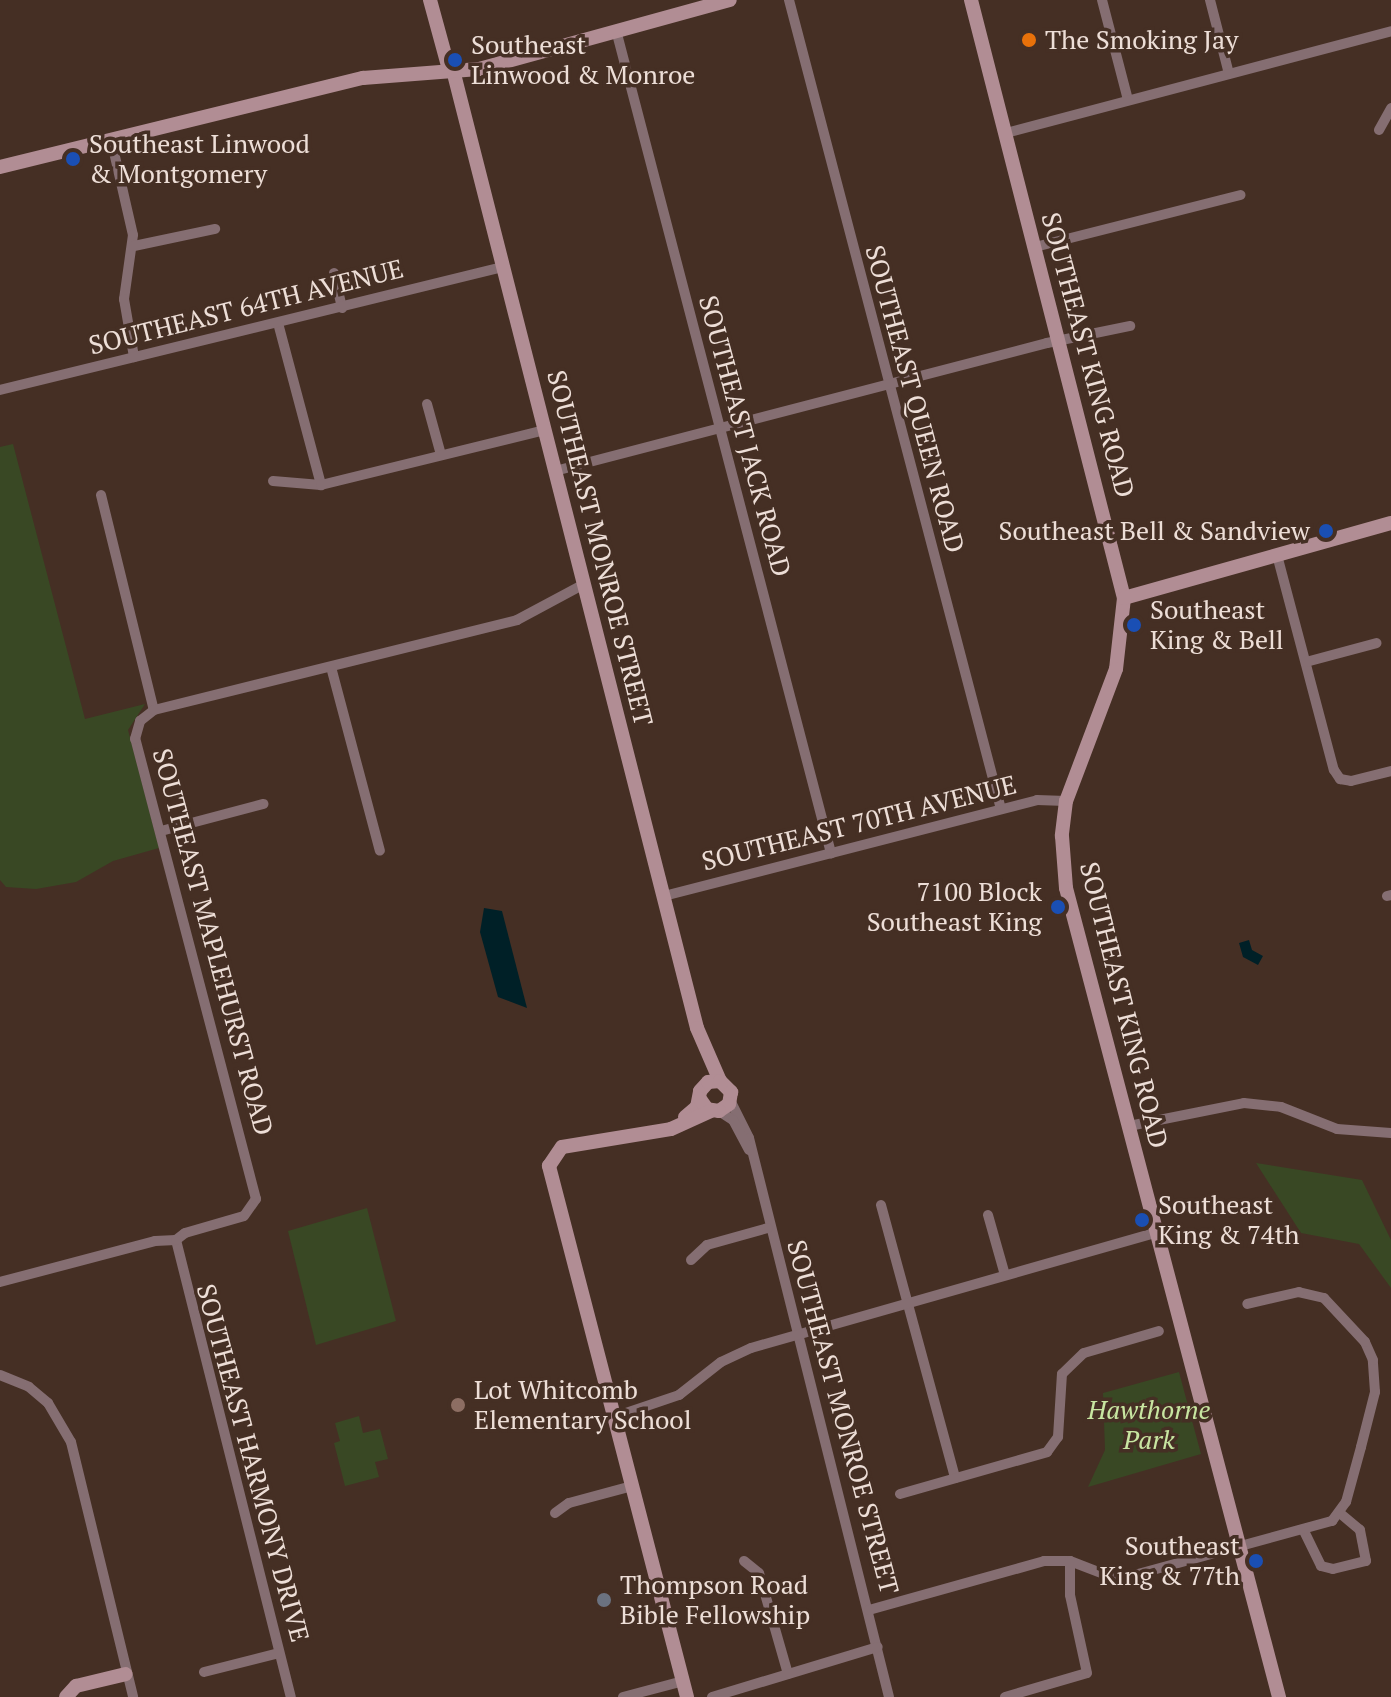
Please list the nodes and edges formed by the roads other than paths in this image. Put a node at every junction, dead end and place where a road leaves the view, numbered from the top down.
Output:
1 (430, 0) edge
2 (730, 0) edge
3 (789, 0) edge
4 (971, 0) edge
5 (1102, 0) edge
6 (1210, 0) edge
7 (616, 30) junction
8 (1391, 31) edge
9 (451, 70) junction
10 (1229, 74) junction
11 (1128, 100) junction
12 (1391, 108) edge
13 (1379, 130) dead end
14 (1006, 133) junction
15 (111, 139) junction
16 (0, 167) edge
17 (1241, 195) dead end
18 (215, 229) dead end
19 (134, 246) junction
20 (1035, 247) junction
21 (503, 267) junction
22 (334, 273) dead end
23 (342, 308) junction
24 (278, 323) junction
25 (1130, 326) dead end
26 (1060, 342) junction
27 (134, 357) junction
28 (888, 385) junction
29 (0, 390) edge
30 (427, 404) dead end
31 (720, 428) junction
32 (545, 430) junction
33 (441, 455) junction
34 (555, 471) junction
35 (273, 481) dead end
36 (321, 485) junction
37 (101, 495) dead end
38 (1391, 523) edge
39 (1277, 555) junction
40 (584, 584) junction
41 (1124, 598) junction
42 (1377, 643) dead end
43 (1306, 662) junction
44 (331, 667) junction
45 (154, 710) junction
46 (1391, 771) edge
47 (1066, 801) junction
48 (263, 804) dead end
49 (1001, 809) junction
50 (161, 831) junction
51 (380, 851) dead end
52 (831, 853) junction
53 (664, 896) junction
54 (699, 1034) junction
55 (720, 1081) junction
56 (704, 1084) junction
57 (700, 1099) junction
58 (730, 1100) junction
59 (715, 1111) junction
60 (1129, 1126) junction
61 (651, 1130) junction
62 (1391, 1133) edge
63 (749, 1150) junction
64 (881, 1205) dead end
65 (988, 1215) dead end
66 (768, 1228) junction
67 (1157, 1232) junction
68 (176, 1240) junction
69 (691, 1260) dead end
70 (1005, 1275) junction
71 (0, 1282) edge
72 (1247, 1304) dead end
73 (906, 1305) junction
74 (1159, 1331) dead end
75 (797, 1336) junction
76 (0, 1375) edge
77 (614, 1417) junction
78 (955, 1478) junction
79 (632, 1486) junction
80 (900, 1494) dead end
81 (555, 1513) dead end
82 (1340, 1513) junction
83 (1304, 1531) junction
84 (1239, 1547) junction
85 (744, 1561) dead end
86 (1070, 1561) junction
87 (869, 1610) junction
88 (878, 1647) junction
89 (279, 1653) junction
90 (204, 1672) dead end
91 (126, 1674) junction
92 (788, 1674) junction
93 (683, 1681) junction
94 (66, 1697) edge
95 (133, 1697) edge
96 (291, 1697) edge
97 (623, 1697) edge
98 (687, 1697) edge
99 (712, 1697) edge
100 (889, 1697) edge
101 (1005, 1697) edge
102 (1279, 1697) edge

1 - 9 main road, SOUTHEAST MONROE STREET
2 - 7 main road
3 - 28 street, SOUTHEAST QUEEN ROAD
4 - 14 main road, SOUTHEAST KING ROAD
5 - 11 street
6 - 10 street
7 - 9 main road
7 - 31 street, SOUTHEAST JACK ROAD
8 - 10 street
9 - 15 main road
9 - 21 main road, SOUTHEAST MONROE STREET
10 - 11 street
11 - 14 street
12 - 13 street
14 - 20 main road, SOUTHEAST KING ROAD
15 - 16 main road
15 - 19 street
17 - 20 street
18 - 19 street
19 - 27 street
20 - 26 main road, SOUTHEAST KING ROAD
21 - 23 street, SOUTHEAST 64TH AVENUE
21 - 32 main road, SOUTHEAST MONROE STREET
22 - 23 street
23 - 24 street, SOUTHEAST 64TH AVENUE
24 - 27 street, SOUTHEAST 64TH AVENUE
24 - 36 street
25 - 26 street
26 - 28 street
26 - 41 main road, SOUTHEAST KING ROAD
27 - 29 street, SOUTHEAST 64TH AVENUE
28 - 31 street
28 - 49 street, SOUTHEAST QUEEN ROAD
30 - 33 street
31 - 34 street
31 - 52 street, SOUTHEAST JACK ROAD
32 - 33 street
32 - 34 main road, SOUTHEAST MONROE STREET
33 - 36 street
34 - 40 main road, SOUTHEAST MONROE STREET
35 - 36 street
37 - 45 street
38 - 39 main road
39 - 41 main road
39 - 43 street
40 - 44 street
40 - 53 main road, SOUTHEAST MONROE STREET
41 - 47 main road, SOUTHEAST KING ROAD
42 - 43 street
43 - 46 street
44 - 45 street
44 - 51 street
45 - 50 street, SOUTHEAST MAPLEHURST ROAD
47 - 49 street, SOUTHEAST 70TH AVENUE
47 - 60 main road, SOUTHEAST KING ROAD
48 - 50 street
49 - 52 street, SOUTHEAST 70TH AVENUE
50 - 68 street, SOUTHEAST MAPLEHURST ROAD
52 - 53 street, SOUTHEAST 70TH AVENUE
53 - 54 main road, SOUTHEAST MONROE STREET
54 - 55 main road, SOUTHEAST MONROE STREET
54 - 56 main road, SOUTHEAST MONROE STREET
55 - 56 main road
55 - 58 main road
56 - 57 main road
57 - 59 main road
57 - 61 main road
58 - 59 main road
58 - 63 street, SOUTHEAST MONROE STREET
59 - 61 main road
59 - 63 street, SOUTHEAST MONROE STREET
60 - 62 street
60 - 67 main road, SOUTHEAST KING ROAD
61 - 77 main road
63 - 66 street, SOUTHEAST MONROE STREET
64 - 73 street
65 - 70 street
66 - 69 street
66 - 75 street, SOUTHEAST MONROE STREET
67 - 70 street
67 - 84 main road, SOUTHEAST KING ROAD
68 - 71 street
68 - 89 street, SOUTHEAST HARMONY DRIVE
70 - 73 street
72 - 82 street
73 - 75 street
73 - 78 street
74 - 78 street
75 - 77 street
75 - 87 street, SOUTHEAST MONROE STREET
76 - 91 street
77 - 79 main road
78 - 80 street
79 - 81 street
79 - 93 main road
82 - 83 street
82 - 83 street
83 - 84 street
84 - 86 street
84 - 102 main road, SOUTHEAST KING ROAD
85 - 92 street
86 - 87 street
86 - 101 street
87 - 88 street, SOUTHEAST MONROE STREET
88 - 92 street
88 - 100 street, SOUTHEAST MONROE STREET
89 - 90 street
89 - 96 street, SOUTHEAST HARMONY DRIVE
91 - 94 main road
91 - 95 street
92 - 99 street
93 - 97 street
93 - 98 main road

